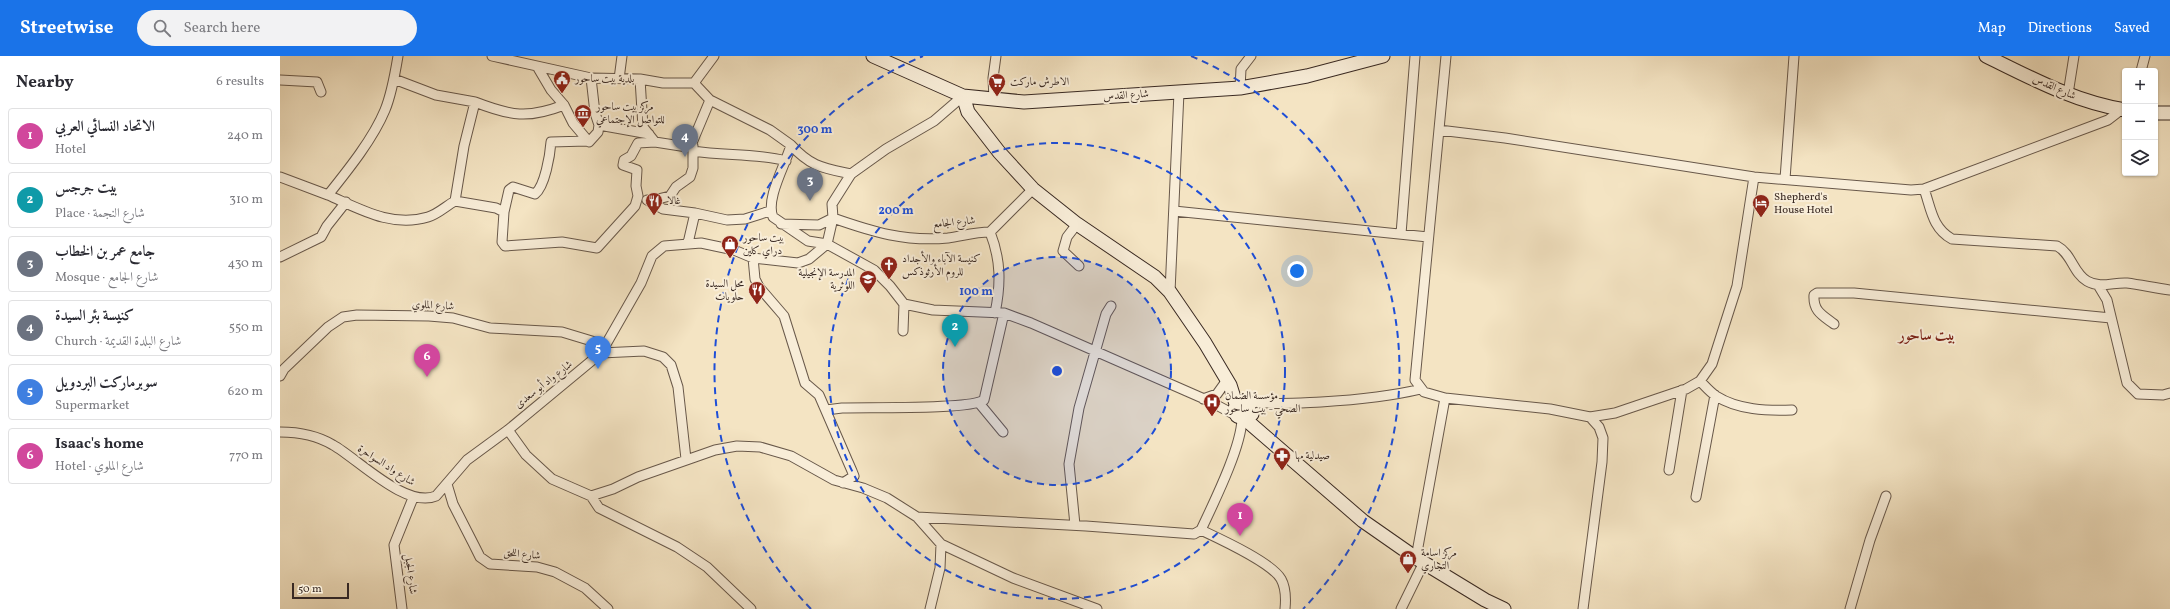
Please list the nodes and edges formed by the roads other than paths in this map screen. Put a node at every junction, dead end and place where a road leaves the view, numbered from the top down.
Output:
1 (398, 56) edge
2 (492, 56) edge
3 (622, 56) edge
4 (714, 56) edge
5 (873, 56) edge
6 (996, 56) edge
7 (1251, 56) edge
8 (1383, 56) edge
9 (1416, 56) edge
10 (1446, 56) edge
11 (1794, 56) edge
12 (1986, 56) edge
13 (2074, 56) edge
14 (2145, 56) edge
15 (538, 68) junction
16 (2142, 68) edge
17 (591, 78) junction
18 (394, 79) junction
19 (619, 79) junction
20 (640, 79) junction
21 (280, 80) edge
22 (694, 83) junction
23 (1240, 88) junction
24 (321, 92) dead end
25 (1179, 92) junction
26 (2068, 94) junction
27 (963, 96) junction
28 (710, 100) junction
29 (994, 100) junction
30 (475, 102) junction
31 (564, 105) junction
32 (2122, 110) edge
33 (2122, 111) edge
34 (2158, 112) edge
35 (2170, 113) edge
36 (599, 125) junction
37 (1439, 130) junction
38 (649, 134) junction
39 (588, 142) junction
40 (655, 142) junction
41 (791, 145) junction
42 (693, 147) junction
43 (786, 161) junction
44 (851, 174) junction
45 (280, 177) edge
46 (1754, 177) junction
47 (1785, 179) junction
48 (1033, 189) junction
49 (1924, 189) junction
50 (328, 195) junction
51 (638, 196) junction
52 (455, 201) junction
53 (650, 201) junction
54 (346, 202) junction
55 (770, 211) junction
56 (1174, 211) junction
57 (504, 212) junction
58 (695, 213) junction
59 (833, 218) junction
60 (780, 224) junction
61 (1077, 224) junction
62 (990, 232) junction
63 (1401, 234) junction
64 (1428, 237) junction
65 (688, 243) junction
66 (827, 244) junction
67 (280, 256) edge
68 (753, 258) junction
69 (1079, 266) dead end
70 (1172, 266) junction
71 (1155, 277) junction
72 (2098, 285) junction
73 (2170, 290) edge
74 (1170, 292) junction
75 (904, 304) junction
76 (1111, 306) dead end
77 (995, 313) junction
78 (1004, 313) junction
79 (2111, 318) junction
80 (1834, 324) dead end
81 (903, 331) dead end
82 (603, 349) junction
83 (1094, 352) junction
84 (280, 376) edge
85 (1700, 381) junction
86 (1229, 383) junction
87 (1420, 389) junction
88 (1682, 390) junction
89 (2170, 393) edge
90 (1715, 396) junction
91 (1445, 398) junction
92 (1206, 400) junction
93 (978, 404) junction
94 (826, 410) junction
95 (1792, 410) dead end
96 (1243, 412) junction
97 (1590, 417) junction
98 (508, 430) junction
99 (280, 432) edge
100 (1002, 432) dead end
101 (686, 459) junction
102 (467, 460) joint
103 (1669, 470) dead end
104 (856, 478) junction
105 (447, 484) junction
106 (591, 496) junction
107 (1886, 496) dead end
108 (1696, 497) dead end
109 (414, 498) junction
110 (917, 517) junction
111 (1075, 525) junction
112 (1201, 530) junction
113 (941, 544) junction
114 (1420, 560) junction
115 (1498, 608) edge
116 (1584, 608) edge
117 (402, 609) edge
118 (608, 609) edge
119 (751, 609) edge
120 (930, 609) edge
121 (1097, 609) edge
122 (1285, 609) edge
123 (1401, 609) edge
124 (1850, 609) edge

1 - 18 street
2 - 15 street
3 - 19 street
4 - 22 street
5 - 27 street, شارع القدس
6 - 29 street
7 - 23 street
8 - 23 street, شارع القدس
9 - 63 street
10 - 37 street
11 - 47 street
12 - 26 street, شارع القدس
13 - 26 street
14 - 16 street
15 - 17 street
15 - 31 street
17 - 19 street
17 - 36 street
18 - 30 street
18 - 50 street
19 - 20 street
20 - 22 street
20 - 38 street
21 - 24 street
22 - 28 street
23 - 25 street, شارع القدس
25 - 29 street, شارع القدس
25 - 56 street
26 - 32 street, شارع القدس
27 - 29 street, شارع القدس
27 - 44 street
27 - 48 street
28 - 41 street
28 - 42 street
30 - 31 street
30 - 52 street
31 - 39 street
33 - 49 street
34 - 35 street
36 - 38 street
36 - 39 street
37 - 46 street
37 - 64 street
38 - 40 street
39 - 57 street
40 - 42 street
40 - 51 street
41 - 43 street
41 - 44 street
42 - 43 street
42 - 53 street
43 - 55 street
44 - 59 street
45 - 50 street
46 - 47 street
46 - 85 street
47 - 49 street
48 - 61 street
48 - 62 street
49 - 72 street
50 - 54 street
51 - 53 street
51 - 57 street
52 - 54 street
52 - 57 street
53 - 58 street
54 - 67 street
55 - 58 street
55 - 60 street
56 - 63 street
56 - 70 street
58 - 65 street
59 - 60 street
59 - 62 street, شارع الجامع
59 - 66 street
60 - 66 street
61 - 69 street
61 - 71 street
62 - 77 street
63 - 64 street
64 - 87 street
65 - 68 street, شارع واد أبو سعدى
65 - 82 street, شارع واد أبو سعدى
66 - 68 street, شارع واد أبو سعدى
66 - 75 street
68 - 94 street
70 - 71 street
70 - 74 street
71 - 74 street
72 - 73 street
72 - 79 street
74 - 86 street
75 - 77 street
75 - 81 street
76 - 83 street
77 - 78 street
78 - 83 street
78 - 93 street
79 - 80 street
79 - 89 street
82 - 84 street, شارع الملوي
82 - 98 street, شارع واد أبو سعدى
82 - 101 street
83 - 92 street
83 - 111 street
85 - 88 street
85 - 90 street
86 - 92 street
86 - 96 street
87 - 91 street
87 - 96 street
88 - 97 street
88 - 103 street
90 - 95 street
90 - 108 street
91 - 97 street
91 - 114 street
92 - 96 street
93 - 94 street
93 - 100 street
94 - 104 street
96 - 112 street
96 - 114 street
97 - 116 street
98 - 102 street, شارع واد أبو سعدى
98 - 106 street
99 - 109 street, شارع واد السواحرة
101 - 104 street
101 - 106 street
102 - 105 street, شارع واد السواحرة
104 - 110 street
105 - 109 street, شارع واد السواحرة
105 - 118 street, شارع اللحق
106 - 119 street
107 - 124 street
109 - 117 street, شارع الجبل
110 - 111 street
110 - 113 street
111 - 112 street
112 - 122 street
113 - 120 street
113 - 121 street
114 - 115 street
114 - 123 street

